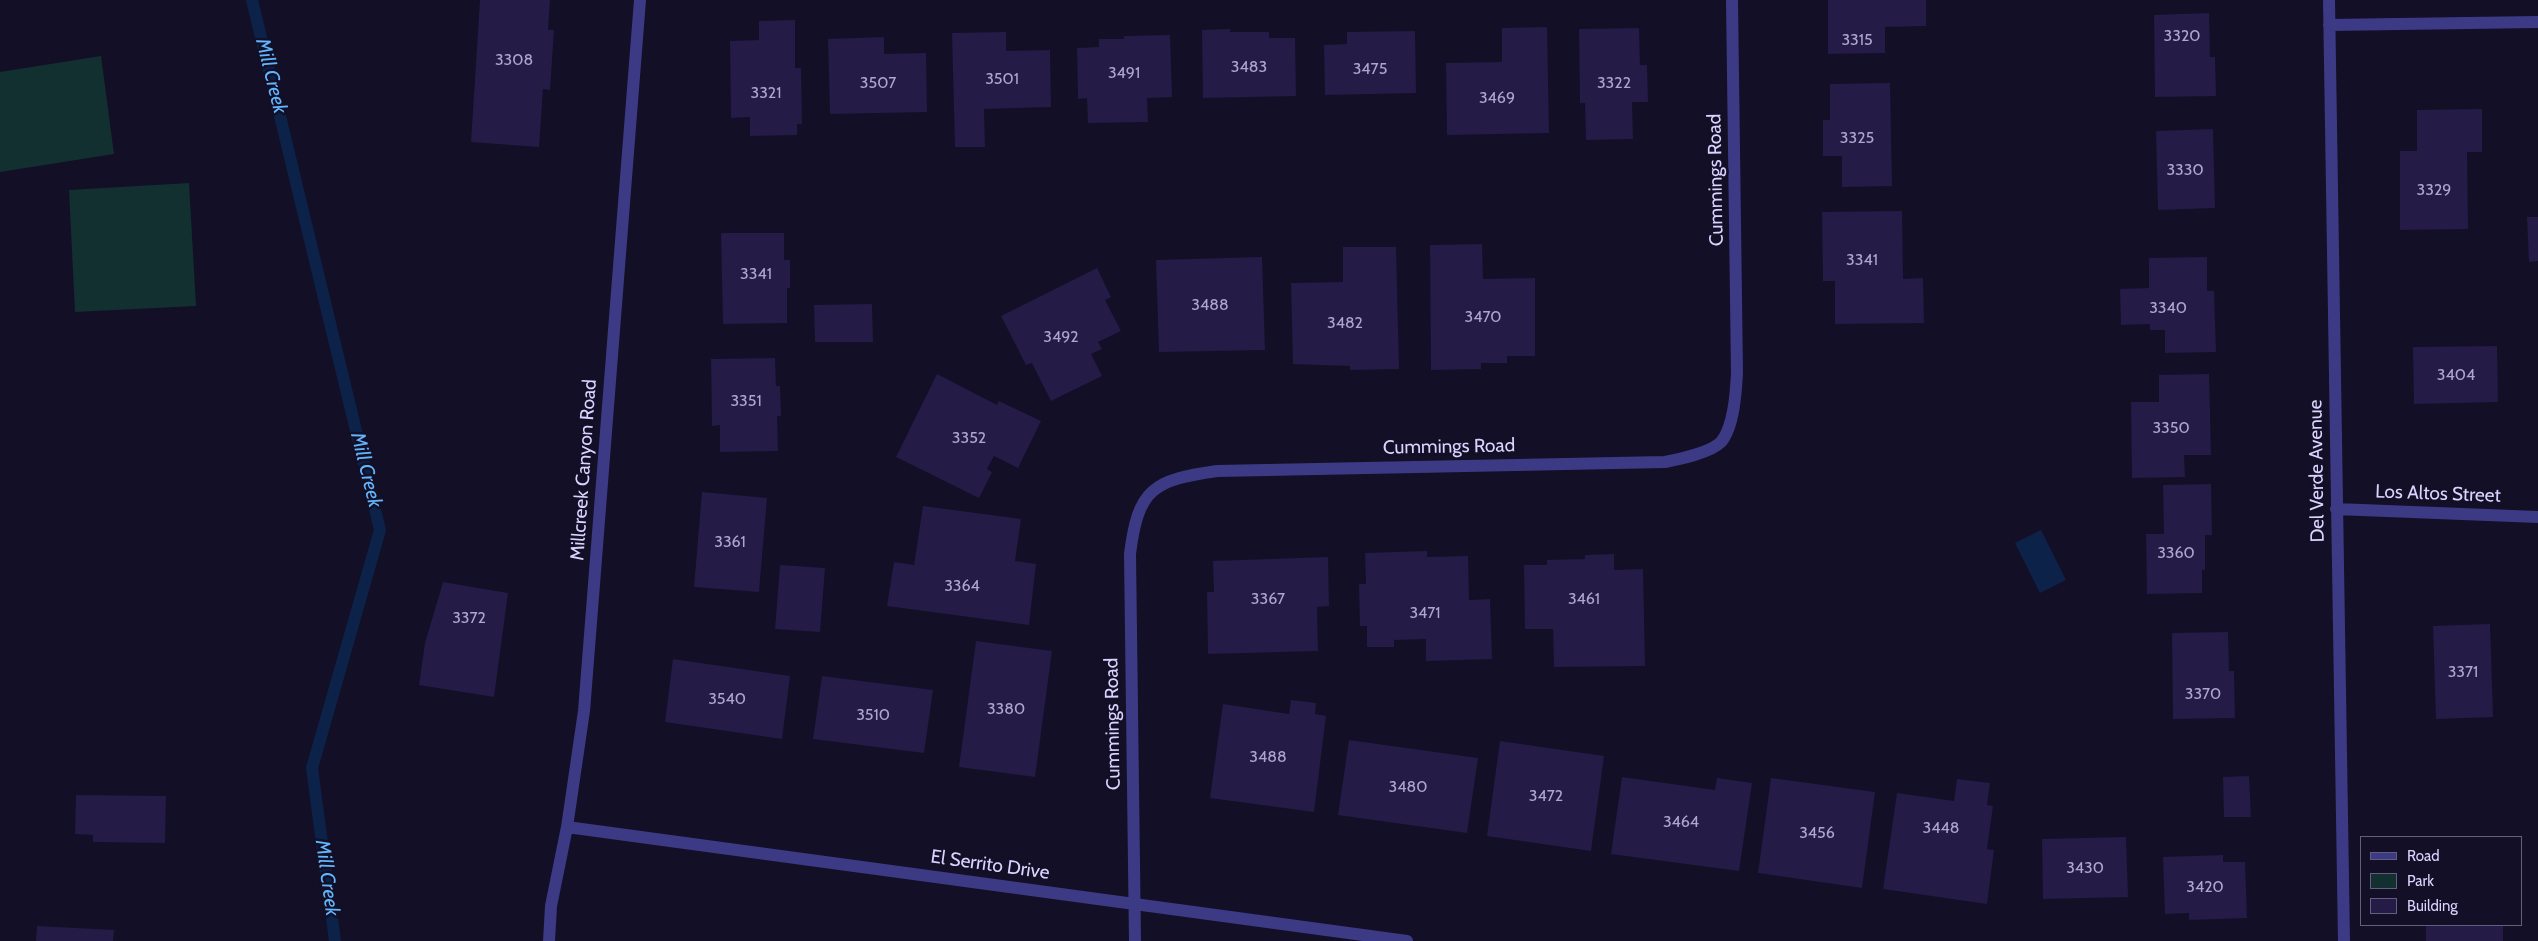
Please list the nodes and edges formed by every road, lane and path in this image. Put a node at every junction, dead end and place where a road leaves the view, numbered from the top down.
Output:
1 (640, 0) edge
2 (1732, 0) edge
3 (2329, 0) edge
4 (2538, 22) edge
5 (2329, 25) junction
6 (2336, 509) junction
7 (2538, 517) edge
8 (567, 827) junction
9 (1134, 903) junction
10 (550, 941) edge
11 (1135, 941) edge
12 (1407, 941) edge
13 (2344, 941) edge

1 - 8 street, Millcreek Canyon Road
2 - 9 street, Cummings Road
3 - 5 street, Del Verde Avenue
4 - 5 street
5 - 6 street, Del Verde Avenue
6 - 7 street, Los Altos Street
6 - 13 street, Del Verde Avenue
8 - 9 street, El Serrito Drive
8 - 10 street, Millcreek Canyon Road
9 - 11 street, Cummings Road
9 - 12 street, El Serrito Drive

